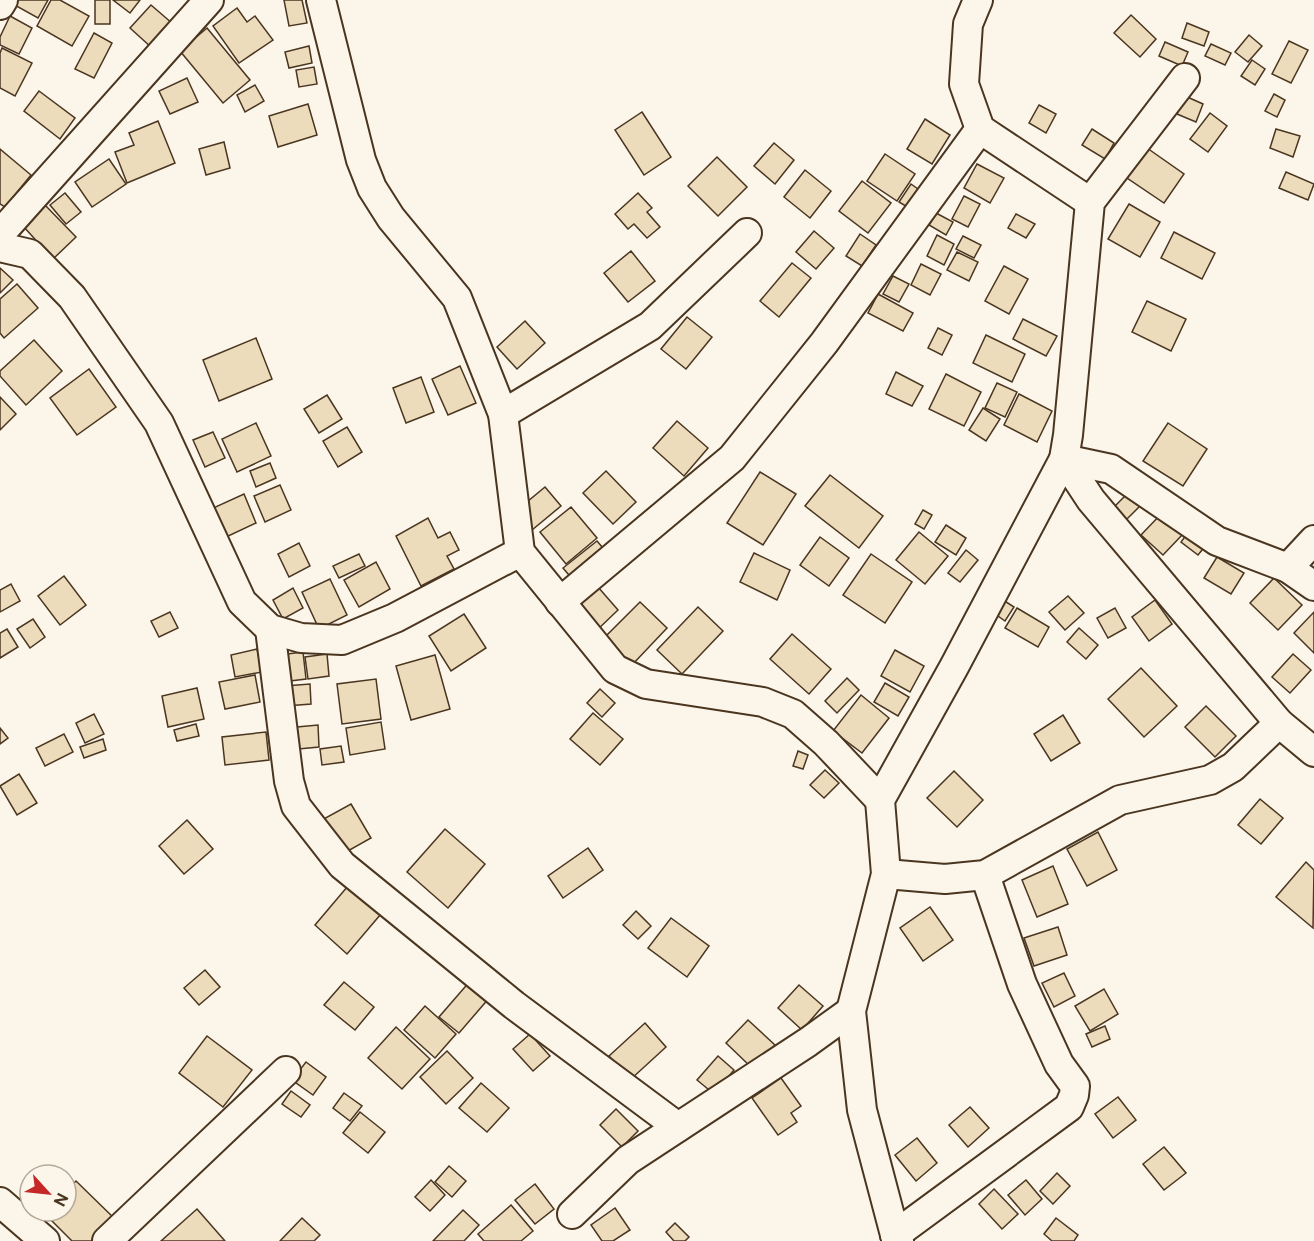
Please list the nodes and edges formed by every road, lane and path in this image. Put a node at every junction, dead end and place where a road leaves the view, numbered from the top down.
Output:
1 (3, 0) edge
2 (321, 0) edge
3 (978, 0) edge
4 (202, 2) edge
5 (0, 5) edge
6 (1185, 78) dead end
7 (980, 129) junction
8 (1090, 202) junction
9 (747, 233) dead end
10 (0, 234) edge
11 (0, 247) edge
12 (504, 414) junction
13 (1064, 459) junction
14 (1314, 540) edge
15 (520, 552) junction
16 (1288, 568) junction
17 (1314, 586) edge
18 (560, 602) junction
19 (270, 629) junction
20 (1279, 723) junction
21 (1314, 752) edge
22 (880, 800) junction
23 (886, 874) junction
24 (985, 874) junction
25 (851, 1011) junction
26 (286, 1071) dead end
27 (678, 1127) junction
28 (0, 1202) edge
29 (572, 1215) dead end
30 (897, 1238) edge
31 (45, 1241) edge
32 (107, 1241) edge

1 - 5 street
2 - 12 street
3 - 7 street
4 - 10 street
6 - 8 street
7 - 8 street
7 - 18 street
8 - 13 street
9 - 12 street
11 - 19 street
12 - 15 street
13 - 16 street
13 - 20 street
13 - 22 street
14 - 16 street
15 - 18 street
15 - 19 street
16 - 17 street
18 - 22 street
19 - 27 street
20 - 21 street
20 - 24 street
22 - 23 street
23 - 24 street
23 - 25 street
24 - 30 street
25 - 27 street
25 - 30 street
26 - 32 street
27 - 29 street
28 - 31 street

